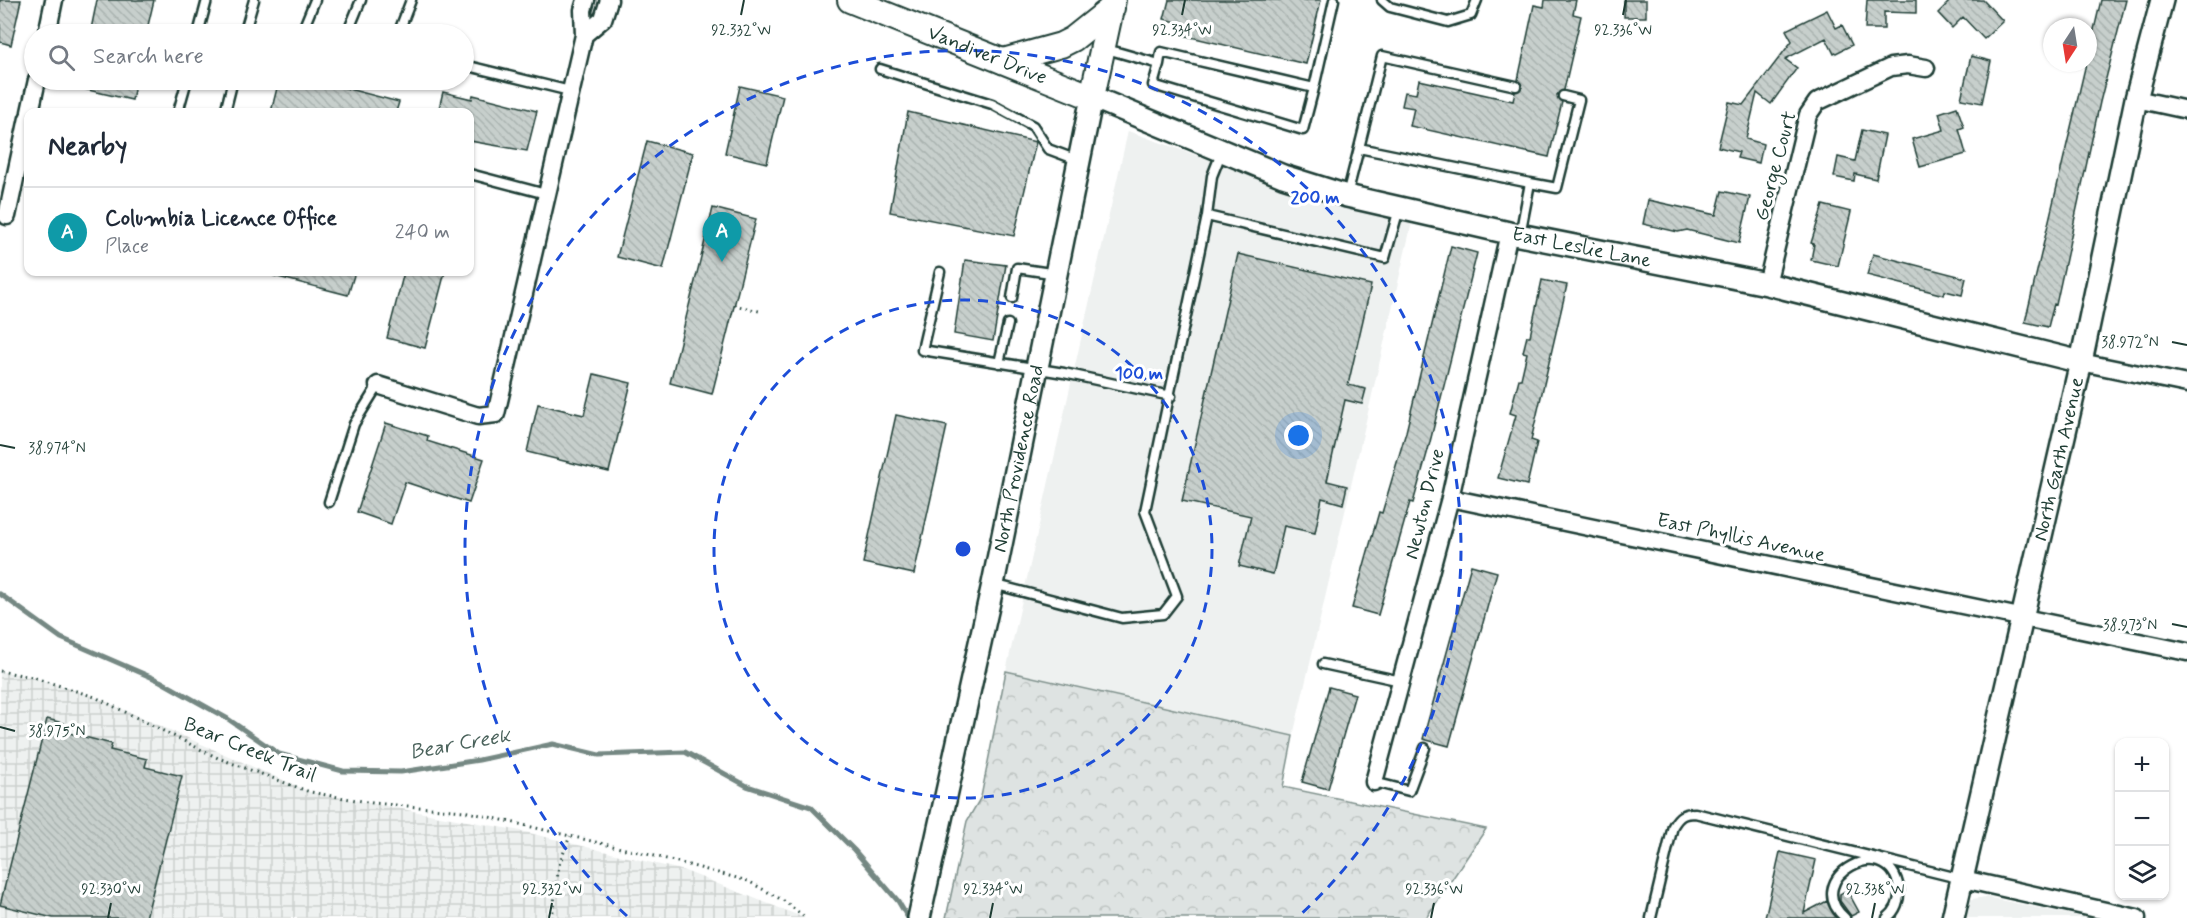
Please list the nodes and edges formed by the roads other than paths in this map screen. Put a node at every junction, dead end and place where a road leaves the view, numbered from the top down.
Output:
1 (54, 0) edge
2 (207, 0) edge
3 (254, 0) edge
4 (315, 0) edge
5 (361, 0) edge
6 (411, 0) edge
7 (586, 0) edge
8 (609, 0) edge
9 (850, 0) edge
10 (1334, 0) edge
11 (1383, 0) edge
12 (1477, 0) edge
13 (2162, 0) edge
14 (1113, 4) edge
15 (49, 24) edge
16 (201, 24) edge
17 (247, 24) edge
18 (305, 24) edge
19 (351, 24) edge
20 (402, 24) edge
21 (584, 35) junction
22 (1103, 48) junction
23 (1003, 62) junction
24 (1159, 63) junction
25 (474, 67) edge
26 (1926, 68) dead end
27 (880, 69) dead end
28 (1516, 86) dead end
29 (1314, 88) junction
30 (35, 90) edge
31 (184, 90) edge
32 (230, 90) edge
33 (570, 91) junction
34 (1563, 96) dead end
35 (1092, 97) junction
36 (2136, 99) junction
37 (31, 108) edge
38 (179, 108) edge
39 (226, 108) edge
40 (2187, 110) edge
41 (24, 137) edge
42 (1359, 148) junction
43 (1222, 151) junction
44 (1080, 161) junction
45 (474, 175) edge
46 (1530, 183) junction
47 (546, 194) junction
48 (1347, 196) junction
49 (1400, 208) junction
50 (7, 216) dead end
51 (1207, 216) junction
52 (1514, 234) junction
53 (940, 272) dead end
54 (1058, 274) junction
55 (1767, 285) junction
56 (1012, 298) dead end
57 (1008, 324) dead end
58 (2081, 362) junction
59 (999, 363) junction
60 (1038, 369) junction
61 (2187, 384) edge
62 (378, 385) joint
63 (1171, 396) junction
64 (1450, 498) junction
65 (329, 502) dead end
66 (993, 584) junction
67 (2023, 619) junction
68 (2187, 652) edge
69 (1323, 664) dead end
70 (1401, 681) junction
71 (1425, 748) dead end
72 (1374, 782) joint
73 (1876, 860) junction
74 (1963, 879) junction
75 (2128, 917) edge
76 (919, 918) edge
77 (1651, 918) edge
78 (1845, 918) edge
79 (1887, 918) edge
80 (1953, 918) edge

1 - 15 street
2 - 16 lane
3 - 17 lane
4 - 18 lane
5 - 19 lane
6 - 20 lane
7 - 21 street
8 - 21 street
9 - 23 main road, Vandiver Drive
10 - 29 lane
11 - 12 lane
13 - 36 street, North Garth Avenue
14 - 22 main road, North Providence Road
14 - 23 main road
21 - 33 street
22 - 24 lane
22 - 35 main road, North Providence Road
23 - 35 main road, Vandiver Drive
24 - 29 lane
24 - 29 lane
25 - 33 lane
26 - 55 street, George Court
27 - 44 lane
28 - 42 lane
30 - 37 street
31 - 38 lane
32 - 39 lane
33 - 47 street
34 - 46 lane
35 - 43 street, East Leslie Lane
35 - 44 street, North Providence Road
36 - 40 street
36 - 58 street, North Garth Avenue
41 - 50 street
42 - 46 lane
42 - 48 lane
43 - 48 street, East Leslie Lane
43 - 51 lane
44 - 54 street, North Providence Road
45 - 47 lane
46 - 52 lane
47 - 62 street
48 - 49 street, East Leslie Lane
49 - 51 lane
49 - 52 street, East Leslie Lane
51 - 63 lane
52 - 55 street, East Leslie Lane
52 - 64 street, Newton Drive
53 - 59 lane
54 - 56 lane
54 - 60 street, North Providence Road
55 - 58 street, East Leslie Lane
57 - 59 lane
58 - 61 street
58 - 67 street, North Garth Avenue
59 - 60 lane
60 - 63 lane
60 - 66 street, North Providence Road
62 - 65 lane
63 - 66 lane
64 - 67 street, East Phyllis Avenue
64 - 70 street, Newton Drive
66 - 76 street, North Providence Road
67 - 68 street, East Phyllis Avenue
67 - 74 street, North Garth Avenue
69 - 70 lane
70 - 72 street, Newton Drive
71 - 72 lane
73 - 74 lane
73 - 77 lane
73 - 78 lane
73 - 79 lane
74 - 75 street
74 - 80 street, North Garth Avenue

